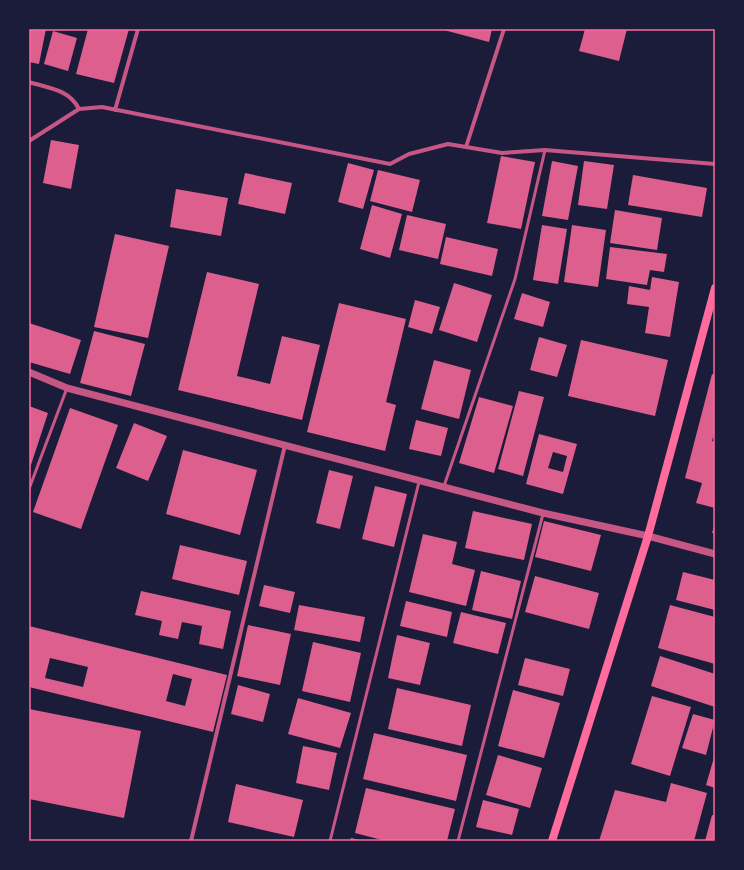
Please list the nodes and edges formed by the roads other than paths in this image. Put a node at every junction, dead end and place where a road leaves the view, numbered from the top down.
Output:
1 (138, 29) edge
2 (504, 29) edge
3 (29, 82) edge
4 (79, 109) junction
5 (115, 110) junction
6 (29, 140) edge
7 (466, 147) junction
8 (545, 150) junction
9 (715, 164) edge
10 (715, 288) edge
11 (29, 372) edge
12 (67, 388) junction
13 (285, 445) junction
14 (419, 481) junction
15 (444, 487) junction
16 (29, 488) edge
17 (543, 513) junction
18 (648, 536) junction
19 (715, 554) edge
20 (191, 841) edge
21 (330, 841) edge
22 (458, 841) edge
23 (552, 841) edge

1 - 5 street
2 - 7 street
3 - 4 street
4 - 5 street
4 - 6 street
5 - 7 street
7 - 8 street
8 - 9 street
8 - 15 lane
10 - 18 main road
11 - 12 street
12 - 13 street
12 - 16 lane
13 - 14 street
13 - 20 street
14 - 15 street
14 - 21 lane
15 - 17 street
17 - 18 street
17 - 22 lane
18 - 19 street
18 - 23 main road

